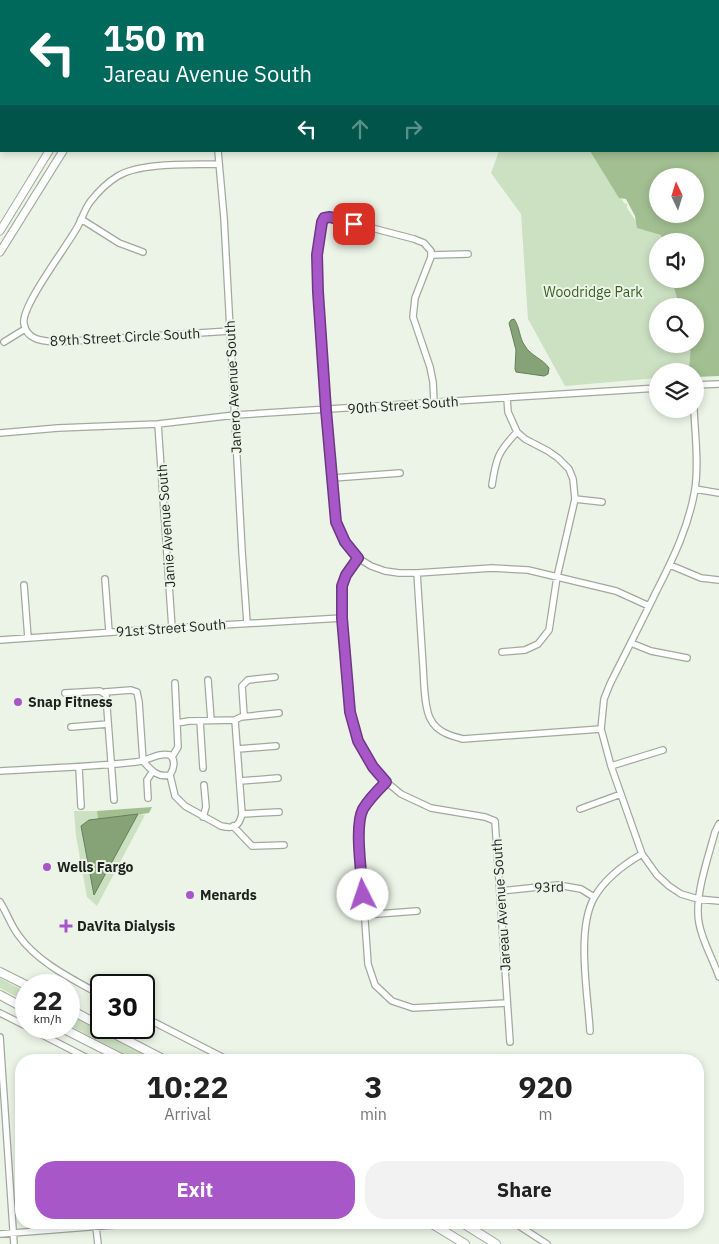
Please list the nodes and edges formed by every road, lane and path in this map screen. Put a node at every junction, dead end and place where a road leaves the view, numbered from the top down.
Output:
1 (48, 152) edge
2 (62, 152) edge
3 (218, 152) edge
4 (219, 164) junction
5 (82, 219) junction
6 (0, 231) edge
7 (0, 252) edge
8 (143, 252) dead end
9 (468, 254) dead end
10 (432, 255) junction
11 (25, 330) junction
12 (230, 331) junction
13 (4, 342) dead end
14 (719, 384) edge
15 (704, 385) edge
16 (649, 389) edge
17 (507, 398) junction
18 (434, 402) junction
19 (326, 410) junction
20 (235, 415) junction
21 (694, 418) edge
22 (158, 424) junction
23 (517, 432) junction
24 (0, 433) edge
25 (400, 473) dead end
26 (333, 478) junction
27 (492, 485) dead end
28 (695, 489) junction
29 (719, 493) edge
30 (575, 499) junction
31 (602, 502) dead end
32 (358, 558) junction
33 (670, 565) junction
34 (417, 573) junction
35 (557, 577) junction
36 (106, 579) dead end
37 (719, 580) edge
38 (24, 585) dead end
39 (649, 606) junction
40 (342, 618) junction
41 (247, 623) junction
42 (172, 628) junction
43 (110, 632) junction
44 (28, 638) junction
45 (0, 640) edge
46 (631, 643) junction
47 (502, 652) dead end
48 (687, 658) dead end
49 (275, 677) dead end
50 (208, 680) dead end
51 (175, 683) dead end
52 (104, 692) junction
53 (66, 693) dead end
54 (279, 713) dead end
55 (244, 716) junction
56 (210, 720) junction
57 (235, 720) junction
58 (200, 721) junction
59 (177, 723) junction
60 (108, 724) junction
61 (70, 727) dead end
62 (601, 729) junction
63 (276, 746) dead end
64 (238, 749) junction
65 (662, 750) dead end
66 (172, 756) junction
67 (143, 762) junction
68 (111, 765) junction
69 (611, 766) junction
70 (79, 768) junction
71 (203, 768) dead end
72 (0, 771) edge
73 (153, 771) junction
74 (170, 775) junction
75 (278, 778) dead end
76 (240, 781) junction
77 (386, 782) junction
78 (204, 785) dead end
79 (622, 794) junction
80 (148, 798) dead end
81 (114, 800) dead end
82 (82, 806) dead end
83 (580, 809) dead end
84 (279, 812) dead end
85 (242, 814) junction
86 (203, 817) junction
87 (719, 824) edge
88 (233, 826) junction
89 (284, 844) dead end
90 (642, 854) junction
91 (500, 890) junction
92 (594, 897) junction
93 (698, 899) junction
94 (719, 901) edge
95 (0, 902) edge
96 (417, 911) dead end
97 (364, 915) junction
98 (0, 970) edge
99 (719, 977) edge
100 (15, 978) edge
101 (90, 988) edge
102 (0, 995) edge
103 (15, 1003) edge
104 (507, 1003) junction
105 (0, 1013) edge
106 (15, 1020) edge
107 (155, 1023) edge
108 (590, 1031) dead end
109 (0, 1037) edge
110 (80, 1037) edge
111 (51, 1039) edge
112 (125, 1039) edge
113 (510, 1042) dead end
114 (80, 1054) edge
115 (113, 1054) edge
116 (154, 1054) edge
117 (216, 1054) edge
118 (7, 1154) junction
119 (0, 1155) edge
120 (72, 1229) edge
121 (96, 1229) edge
122 (441, 1229) edge
123 (472, 1229) edge
124 (524, 1229) edge
125 (0, 1234) edge
126 (12, 1234) junction
127 (14, 1244) edge
128 (98, 1244) edge
129 (466, 1244) edge
130 (496, 1244) edge
131 (547, 1244) edge

1 - 6 main road
2 - 7 main road
3 - 4 street, Janero Avenue South
4 - 5 street
4 - 12 street, Janero Avenue South
5 - 8 street
5 - 11 street
9 - 10 street
10 - 18 street
10 - 19 street
11 - 12 street, 89th Street Circle South
11 - 13 street
12 - 20 street, Janero Avenue South
14 - 15 street
16 - 17 street, 90th Street South
17 - 18 street, 90th Street South
17 - 23 street
18 - 19 street, 90th Street South
19 - 20 street, 90th Street South
19 - 26 street
20 - 22 street, 90th Street South
20 - 41 street, Janero Avenue South
21 - 28 street
22 - 24 street, 90th Street South
22 - 42 street, Janie Avenue South
23 - 27 street
23 - 30 street
25 - 26 street
26 - 32 street
28 - 29 street
28 - 33 street
30 - 31 street
30 - 35 street
32 - 34 street
32 - 40 street, Jareau Avenue South
33 - 37 street
33 - 39 street
34 - 35 street
34 - 62 street
35 - 39 street
35 - 47 street
36 - 43 street
38 - 44 street
39 - 46 street
40 - 41 street, 91st Street South
40 - 77 street, Jareau Avenue South
41 - 42 street, 91st Street South
42 - 43 street, 91st Street South
43 - 44 street, 91st Street South
44 - 45 street, 91st Street South
46 - 48 street
46 - 62 street
49 - 55 street
50 - 56 street
51 - 59 street
52 - 53 street
52 - 60 street
52 - 67 street
54 - 55 street
55 - 57 street
56 - 57 street
56 - 58 street
57 - 64 street
58 - 59 street
58 - 71 street
59 - 66 street
60 - 61 street
60 - 68 street
62 - 69 street
63 - 64 street
64 - 76 street
65 - 69 street
66 - 67 street
66 - 74 street
67 - 68 street
67 - 73 street
68 - 70 street
68 - 81 street
69 - 79 street
70 - 72 street
70 - 82 street
73 - 74 street
73 - 80 street
74 - 86 street
75 - 76 street
76 - 85 street
77 - 91 street, Jareau Avenue South
77 - 97 street
78 - 86 street
79 - 83 street
79 - 90 street
84 - 85 street
85 - 88 street
86 - 88 street
87 - 93 street
88 - 89 street
90 - 92 street
90 - 93 street
91 - 92 street, 93rd
91 - 104 street, Jareau Avenue South
92 - 108 street
93 - 94 street
93 - 99 street
95 - 101 street
96 - 97 street
97 - 104 street
98 - 100 highway
102 - 103 highway
104 - 113 street, Jareau Avenue South
105 - 106 street
107 - 117 street
109 - 118 street
110 - 115 highway
111 - 114 street
112 - 116 highway
118 - 119 street
118 - 126 street
120 - 126 street
121 - 128 street
122 - 129 highway
123 - 130 highway
124 - 131 street
125 - 126 street
126 - 127 street

